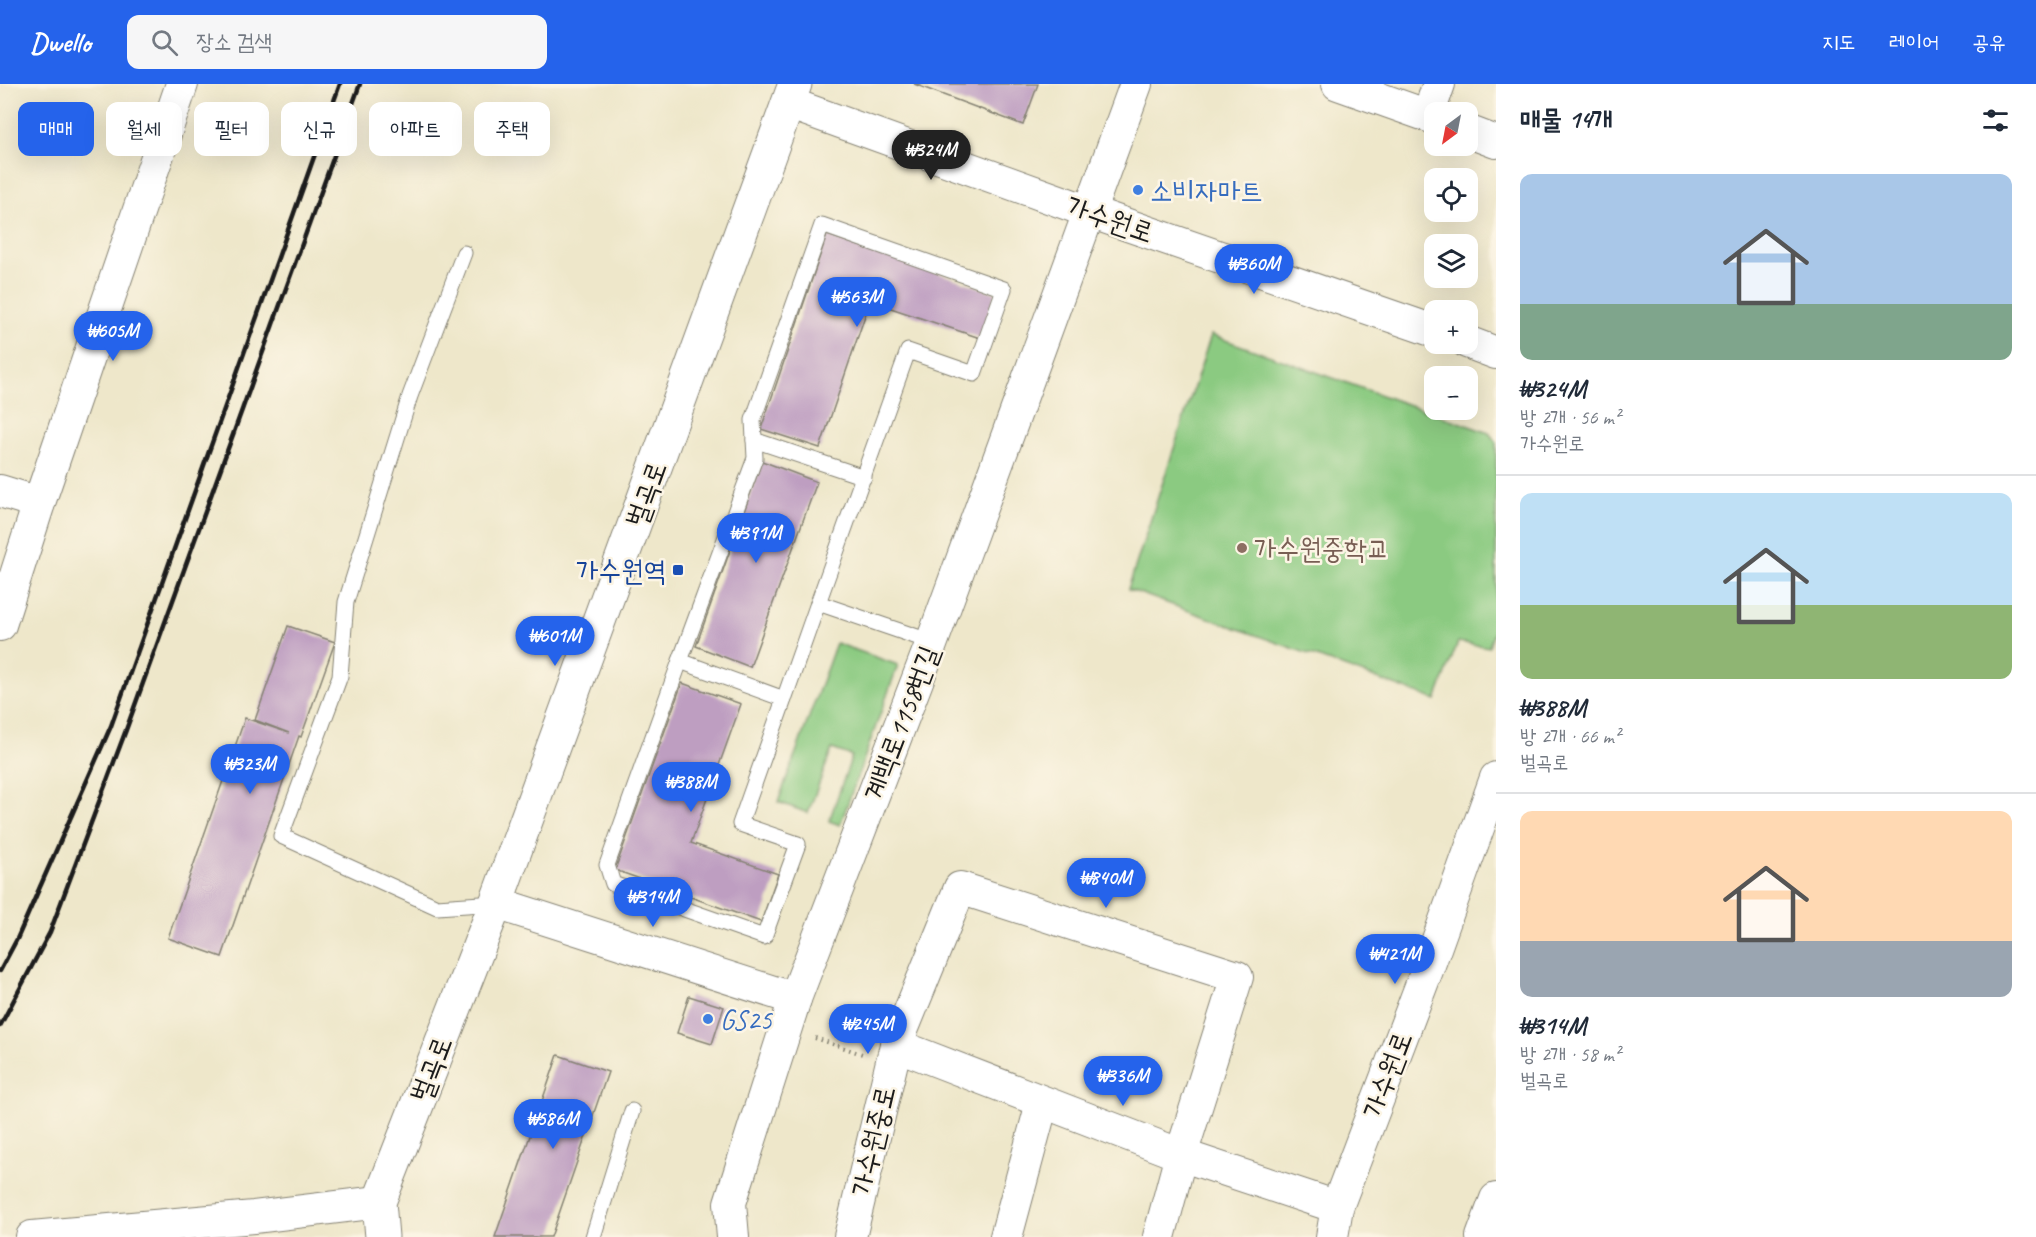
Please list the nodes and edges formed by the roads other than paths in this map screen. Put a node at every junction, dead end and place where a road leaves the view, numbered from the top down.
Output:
1 (182, 84) edge
2 (1136, 84) edge
3 (1338, 84) edge
4 (1439, 84) edge
5 (791, 94) edge
6 (1435, 102) edge
7 (1424, 115) edge
8 (1478, 135) edge
9 (1496, 142) edge
10 (1090, 212) junction
11 (464, 253) dead end
12 (1424, 328) edge
13 (754, 440) junction
14 (864, 477) junction
15 (0, 491) edge
16 (39, 503) junction
17 (818, 603) junction
18 (0, 625) edge
19 (932, 642) junction
20 (680, 661) junction
21 (784, 699) junction
22 (1496, 778) edge
23 (496, 903) junction
24 (790, 1014) junction
25 (893, 1055) junction
26 (1042, 1103) junction
27 (632, 1111) dead end
28 (1181, 1155) junction
29 (1496, 1199) edge
30 (379, 1202) junction
31 (1334, 1222) edge
32 (32, 1237) edge
33 (382, 1237) edge
34 (593, 1237) edge
35 (733, 1237) edge
36 (850, 1237) edge
37 (1006, 1237) edge
38 (1159, 1237) edge
39 (1482, 1237) edge

1 - 16 street
2 - 10 street, 계백로1158번길
3 - 7 street
4 - 6 street
5 - 10 street, 가수원로
5 - 23 street, 벌곡로
8 - 9 street
10 - 12 street, 가수원로
10 - 19 street, 계백로1158번길
11 - 23 lane
13 - 14 lane
13 - 14 lane
13 - 20 lane
14 - 17 lane
15 - 16 street
16 - 18 street
17 - 19 lane
17 - 21 lane
19 - 24 street, 계백로1158번길
20 - 21 lane
20 - 21 lane
22 - 31 street, 가수원로
23 - 24 street
23 - 30 street, 벌곡로
24 - 35 street, 계백로1158번길
25 - 26 street, 가수원중로
25 - 28 street, 가수원중로
25 - 36 street, 가수원중로
26 - 28 street, 가수원중로
26 - 37 street
27 - 34 lane
28 - 31 street, 가수원중로
28 - 38 street
29 - 39 street
30 - 32 street
30 - 33 street, 벌곡로

